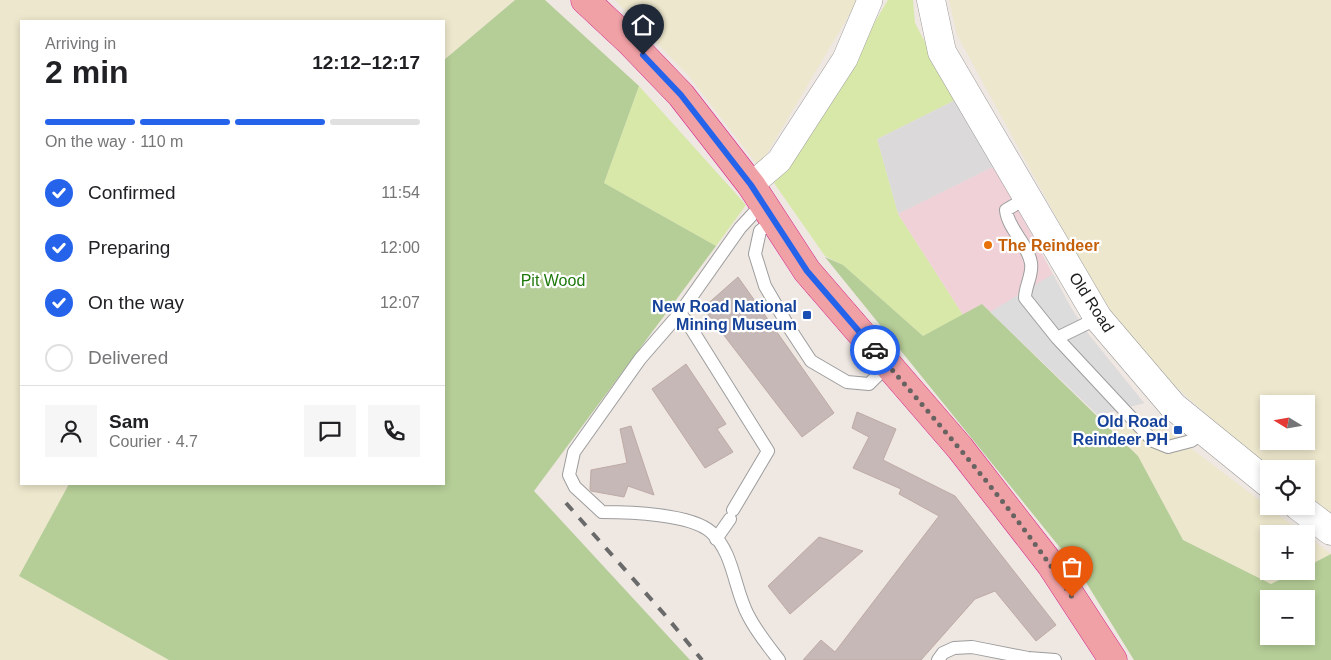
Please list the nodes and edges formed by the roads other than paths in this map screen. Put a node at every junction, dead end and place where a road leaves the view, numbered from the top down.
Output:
1 (585, 0) edge
2 (870, 0) edge
3 (931, 0) edge
4 (1028, 196) junction
5 (762, 203) junction
6 (680, 313) junction
7 (1098, 318) junction
8 (1057, 338) junction
9 (888, 365) junction
10 (1204, 432) junction
11 (1260, 477) edge
12 (1310, 515) edge
13 (1331, 531) edge
14 (716, 539) junction
15 (779, 660) edge
16 (938, 660) edge
17 (1055, 660) edge
18 (1113, 660) edge

1 - 5 highway
2 - 5 street
3 - 4 street, Old Road
4 - 7 street, Old Road
4 - 8 lane
5 - 6 lane
5 - 9 highway
5 - 9 lane
6 - 14 lane
6 - 14 lane
7 - 8 lane
7 - 10 street, Old Road
8 - 10 lane
9 - 18 highway
10 - 11 street, Old Road
12 - 13 street
14 - 15 lane
16 - 17 lane

